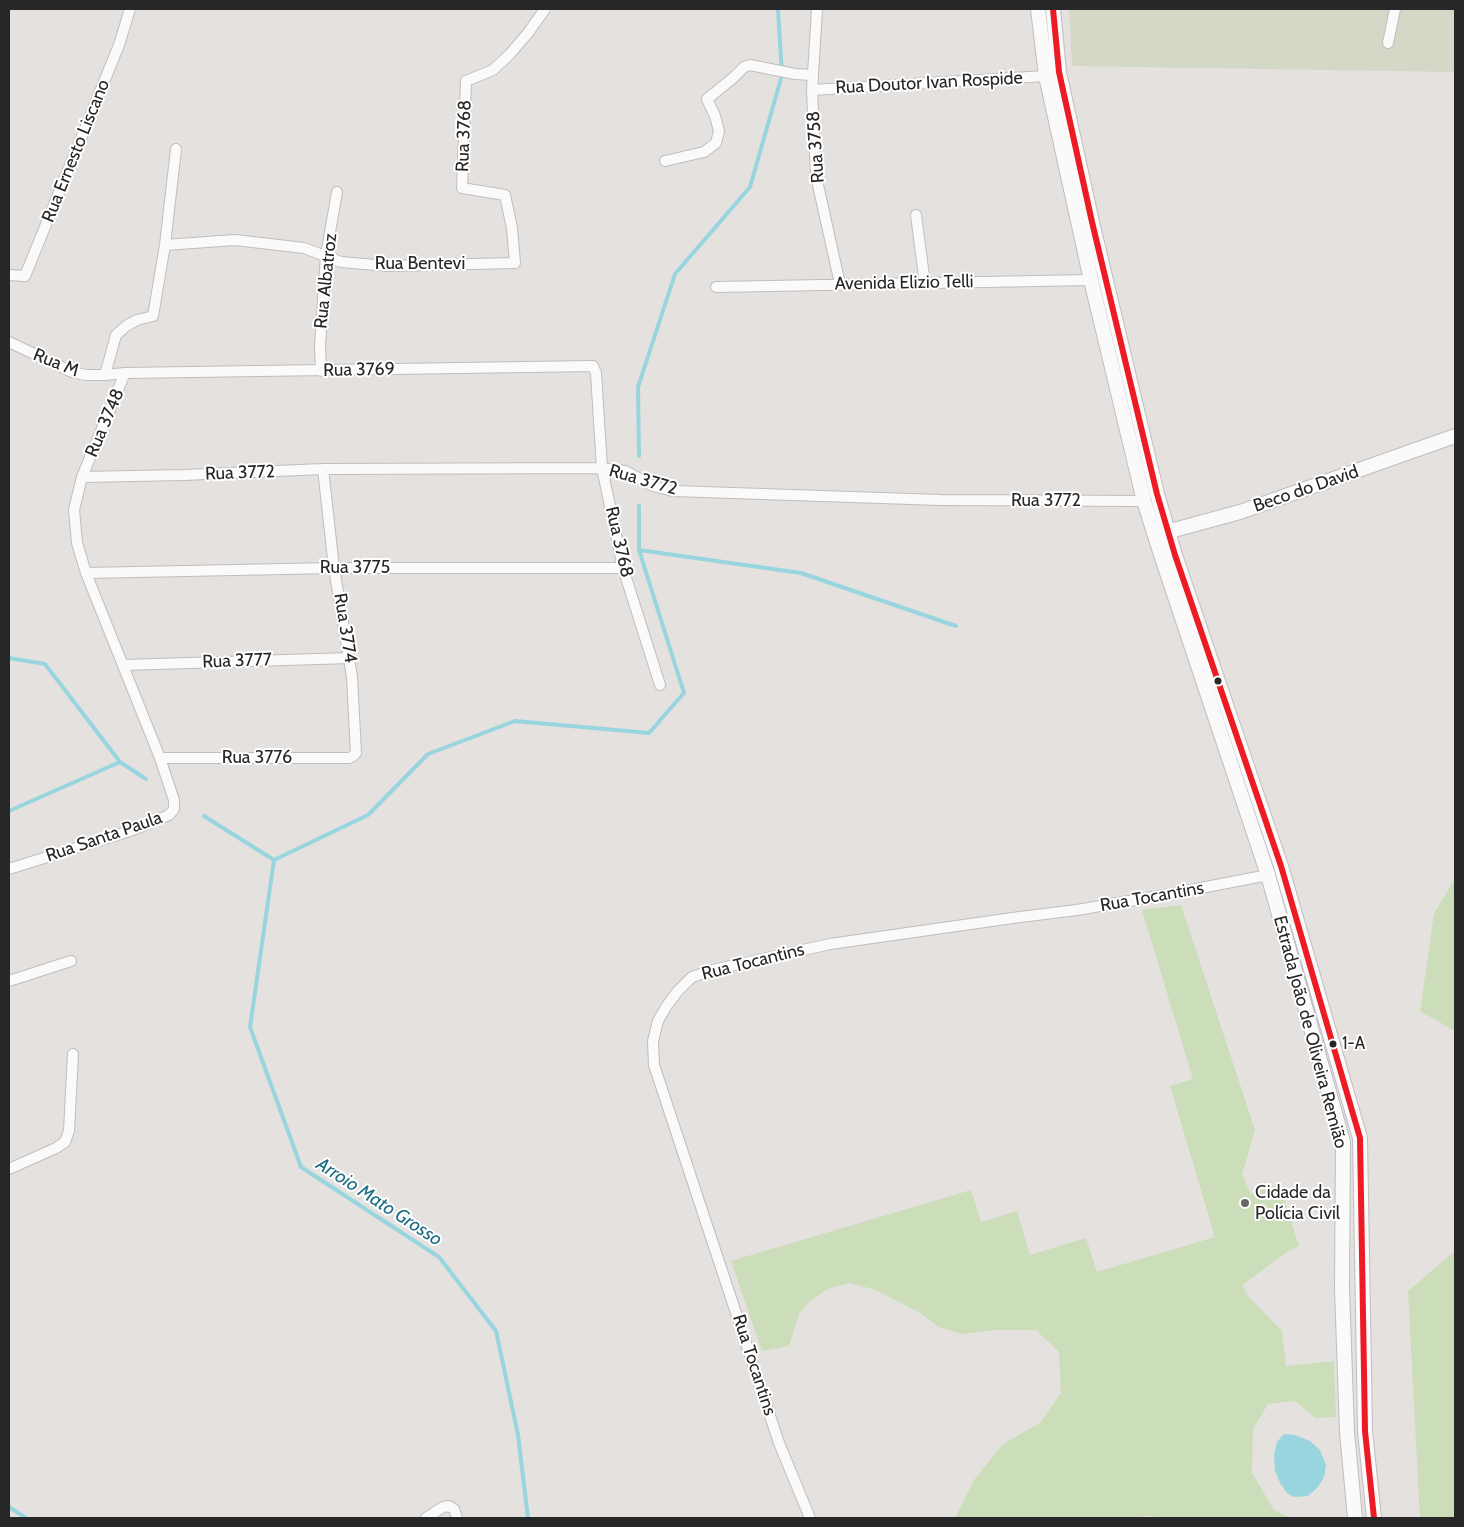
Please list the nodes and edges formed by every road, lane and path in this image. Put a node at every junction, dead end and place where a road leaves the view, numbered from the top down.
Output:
1 (130, 9) edge
2 (545, 9) edge
3 (818, 9) edge
4 (1038, 9) edge
5 (1052, 9) edge
6 (1395, 9) edge
7 (1388, 43) dead end
8 (813, 75) junction
9 (1046, 76) junction
10 (812, 90) junction
11 (176, 149) dead end
12 (665, 161) dead end
13 (337, 192) dead end
14 (916, 216) dead end
15 (165, 245) junction
16 (326, 255) junction
17 (515, 263) joint
18 (9, 275) edge
19 (1091, 280) junction
20 (840, 284) junction
21 (925, 284) junction
22 (716, 287) dead end
23 (9, 342) edge
24 (593, 366) joint
25 (321, 370) junction
26 (125, 373) junction
27 (105, 375) junction
28 (1455, 436) edge
29 (602, 468) junction
30 (323, 469) junction
31 (82, 477) junction
32 (1144, 501) junction
33 (1161, 533) junction
34 (334, 568) junction
35 (623, 568) junction
36 (86, 573) junction
37 (350, 658) junction
38 (124, 665) junction
39 (660, 685) dead end
40 (150, 729) joint
41 (353, 756) joint
42 (160, 758) junction
43 (9, 869) edge
44 (1268, 875) junction
45 (71, 961) dead end
46 (9, 980) edge
47 (73, 1054) dead end
48 (9, 1170) edge
49 (426, 1518) edge
50 (457, 1518) edge
51 (810, 1518) edge
52 (1356, 1518) edge
53 (1374, 1518) edge

1 - 18 street, Rua Ernesto Liscano
2 - 17 street, Rua 3768
3 - 8 street, Rua 3758
4 - 9 main road, Estrada João de Oliveira Remião
5 - 33 main road, Estrada João de Oliveira Remião
6 - 7 street
8 - 10 street, Rua 3758
8 - 12 street
9 - 10 street, Rua Doutor Ivan Rospide
9 - 19 main road, Estrada João de Oliveira Remião
10 - 20 street, Rua 3758
11 - 15 street, Rua 3748
13 - 16 street, Rua Albatroz
14 - 21 street
15 - 16 street, Rua Bentevi
15 - 27 street, Rua 3748
16 - 17 street, Rua Bentevi
16 - 25 street, Rua Albatroz
19 - 21 street, Avenida Elizio Telli
19 - 32 main road, Estrada João de Oliveira Remião
20 - 21 street, Avenida Elizio Telli
20 - 22 street, Avenida Elizio Telli
23 - 27 street, Rua M
24 - 25 street, Rua 3769
24 - 29 street, Rua 3768
25 - 26 street, Rua 3769
26 - 27 street, Rua 3748
26 - 31 street, Rua 3748
28 - 33 main road, Beco do David
29 - 30 street, Rua 3772
29 - 32 street, Rua 3772
29 - 35 street, Rua 3768
30 - 31 street, Rua 3772
30 - 34 street, Rua 3774
31 - 36 street, Rua 3748
32 - 33 main road, Estrada João de Oliveira Remião
33 - 44 main road, Estrada João de Oliveira Remião
33 - 53 main road, Estrada João de Oliveira Remião
34 - 35 street, Rua 3775
34 - 36 street, Rua 3775
34 - 37 street, Rua 3774
35 - 39 street, Rua 3768
36 - 38 street, Rua 3748
37 - 38 street, Rua 3777
37 - 41 street, Rua 3774
38 - 40 street, Rua 3748
40 - 42 street, Rua Santa Paula
41 - 42 street, Rua 3776
42 - 43 street, Rua Santa Paula
44 - 51 street, Rua Tocantins
44 - 52 main road, Estrada João de Oliveira Remião
45 - 46 street
47 - 48 street
49 - 50 street

